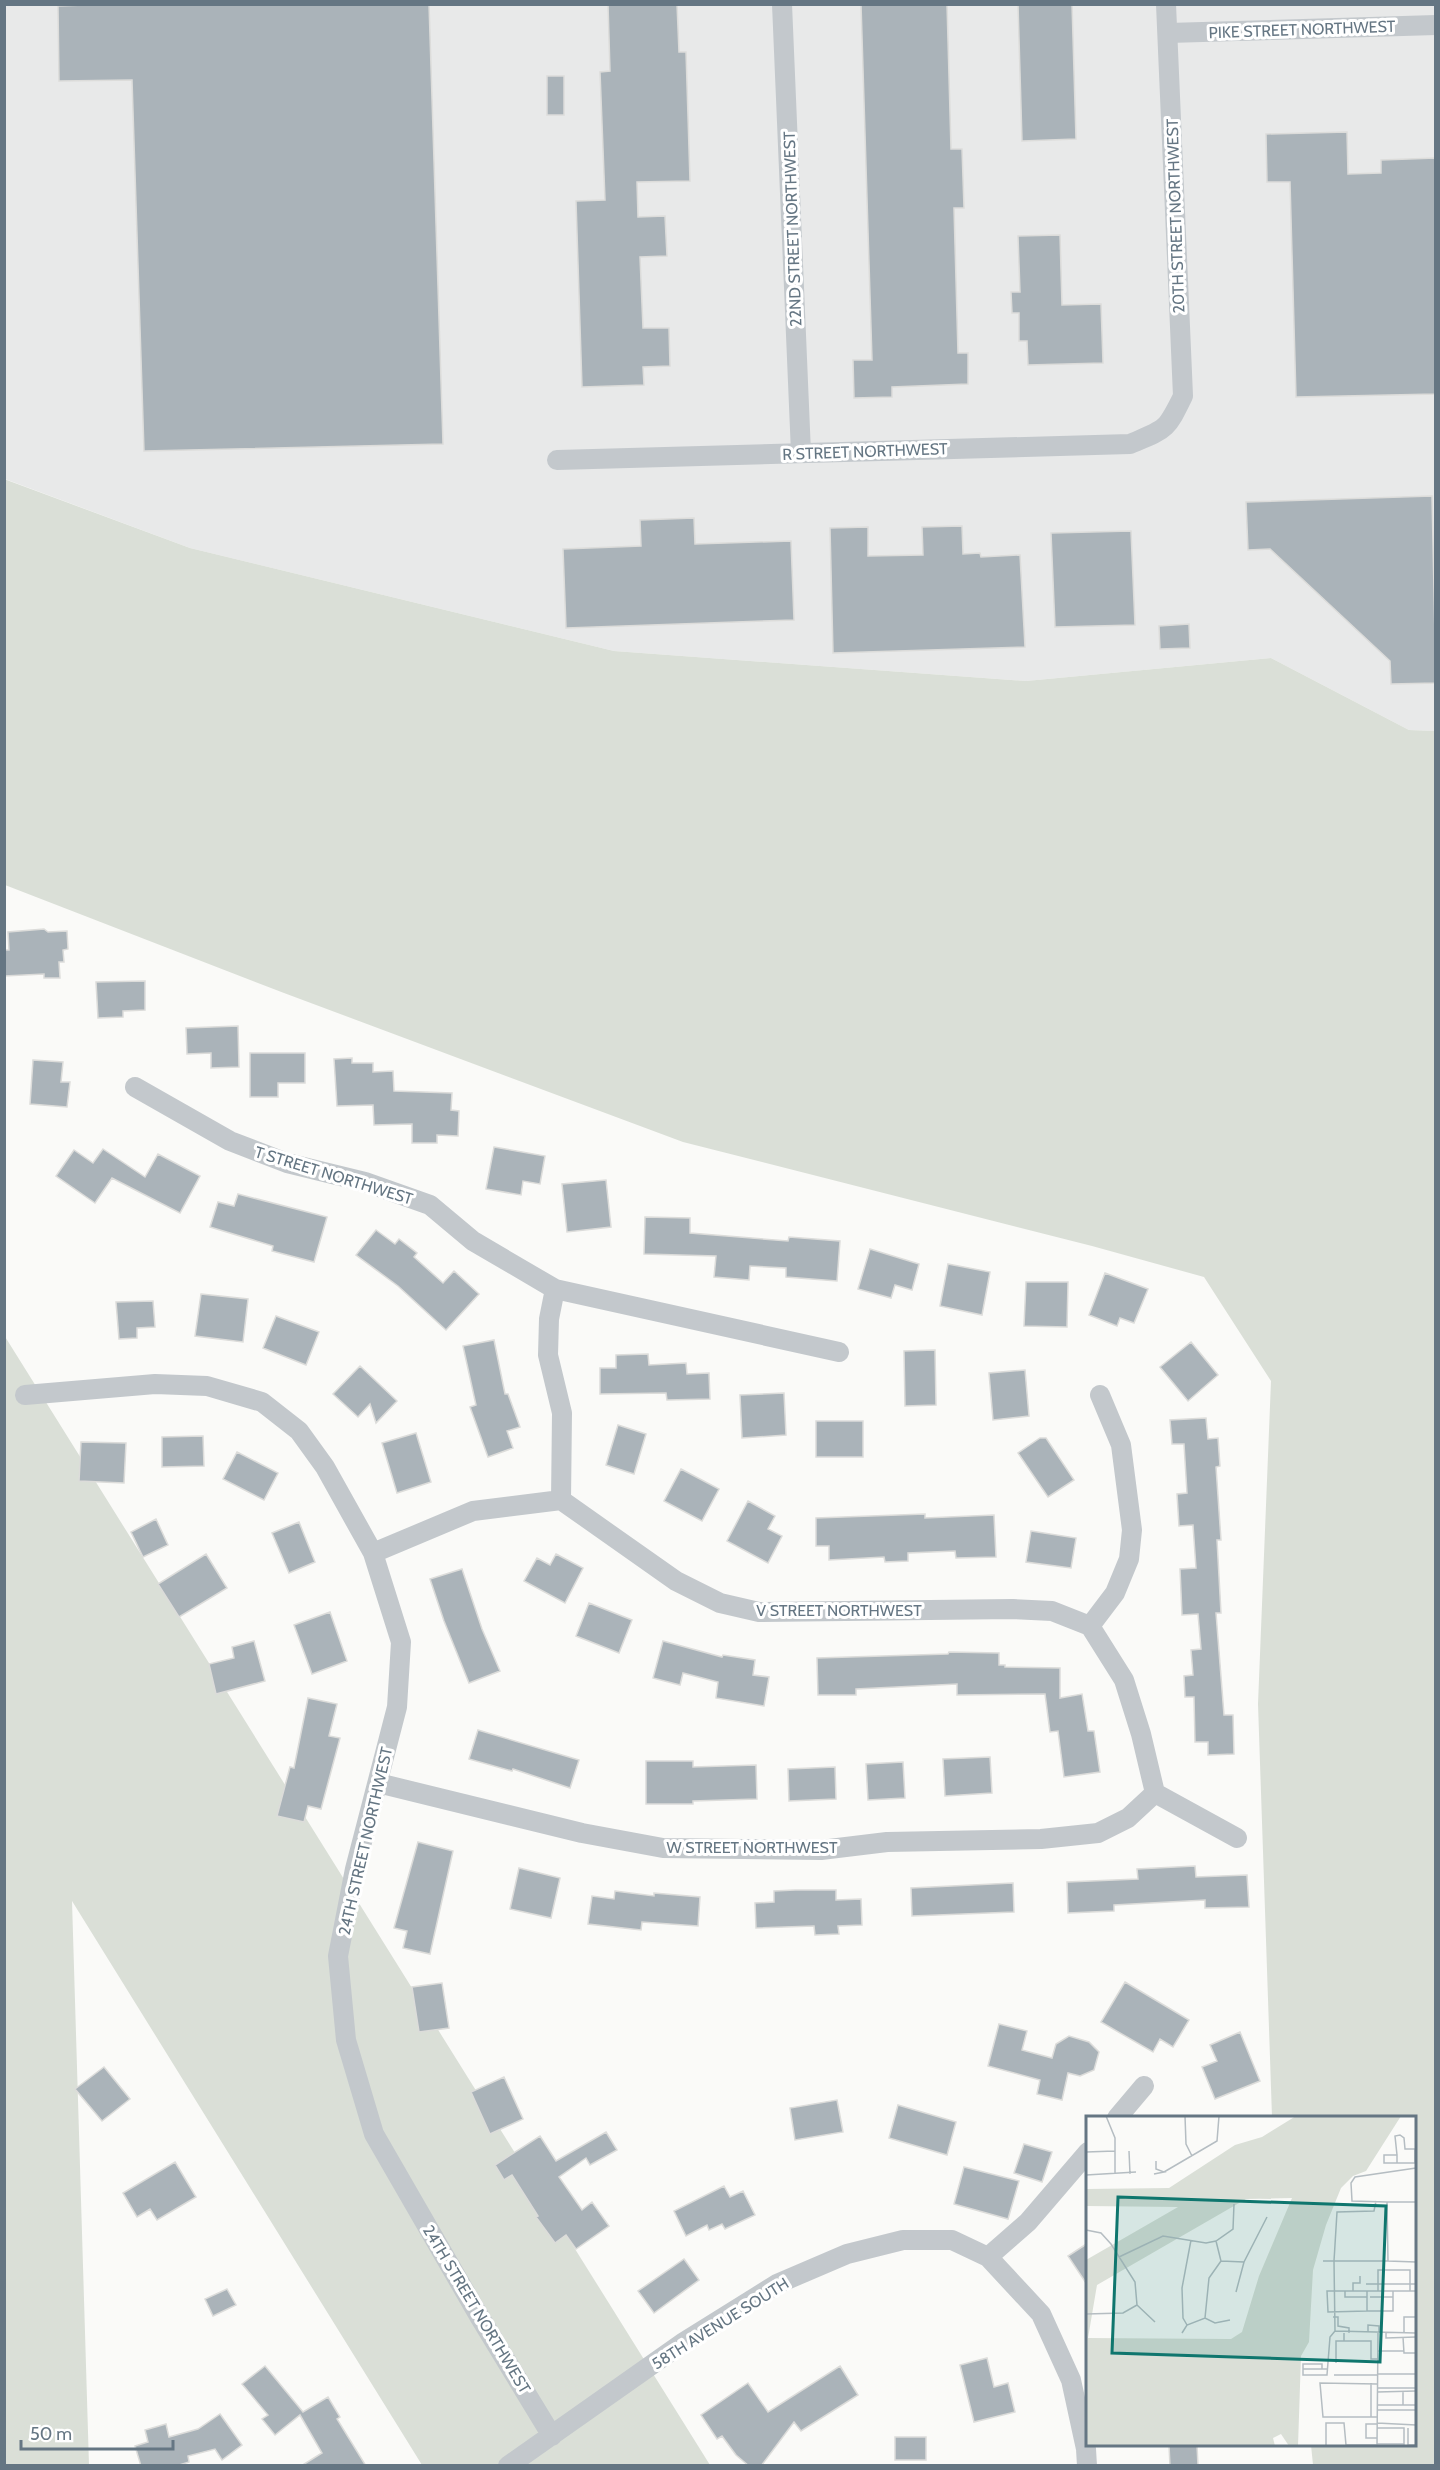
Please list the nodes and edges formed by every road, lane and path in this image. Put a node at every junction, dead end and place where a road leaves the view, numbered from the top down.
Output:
1 (782, 4) edge
2 (1166, 4) edge
3 (1436, 25) edge
4 (1168, 33) junction
5 (1169, 425) joint
6 (801, 453) junction
7 (557, 460) dead end
8 (135, 1087) dead end
9 (555, 1289) junction
10 (839, 1352) dead end
11 (26, 1395) dead end
12 (1100, 1395) dead end
13 (561, 1500) junction
14 (373, 1553) junction
15 (1090, 1626) junction
16 (378, 1783) junction
17 (1155, 1793) junction
18 (1237, 1838) dead end
19 (1144, 2086) dead end
20 (1118, 2116) edge
21 (1086, 2154) edge
22 (988, 2257) junction
23 (552, 2436) junction
24 (508, 2466) edge
25 (1087, 2466) edge

1 - 6 street, 22ND STREET NORTHWEST
2 - 4 street, 20TH STREET NORTHWEST
3 - 4 street, PIKE STREET NORTHWEST
4 - 5 street, 20TH STREET NORTHWEST
5 - 6 street, R STREET NORTHWEST
6 - 7 street, R STREET NORTHWEST
8 - 9 street, T STREET NORTHWEST
9 - 10 street, T STREET NORTHWEST
9 - 13 street
11 - 14 street, 24TH STREET NORTHWEST
12 - 15 street
13 - 14 street
13 - 15 street, V STREET NORTHWEST
14 - 16 street, 24TH STREET NORTHWEST
15 - 17 street
16 - 17 street, W STREET NORTHWEST
16 - 23 street, 24TH STREET NORTHWEST
17 - 18 street
19 - 20 street
21 - 22 street
22 - 23 street, 58TH AVENUE SOUTH
22 - 25 street
23 - 24 street, 58TH AVENUE SOUTH

